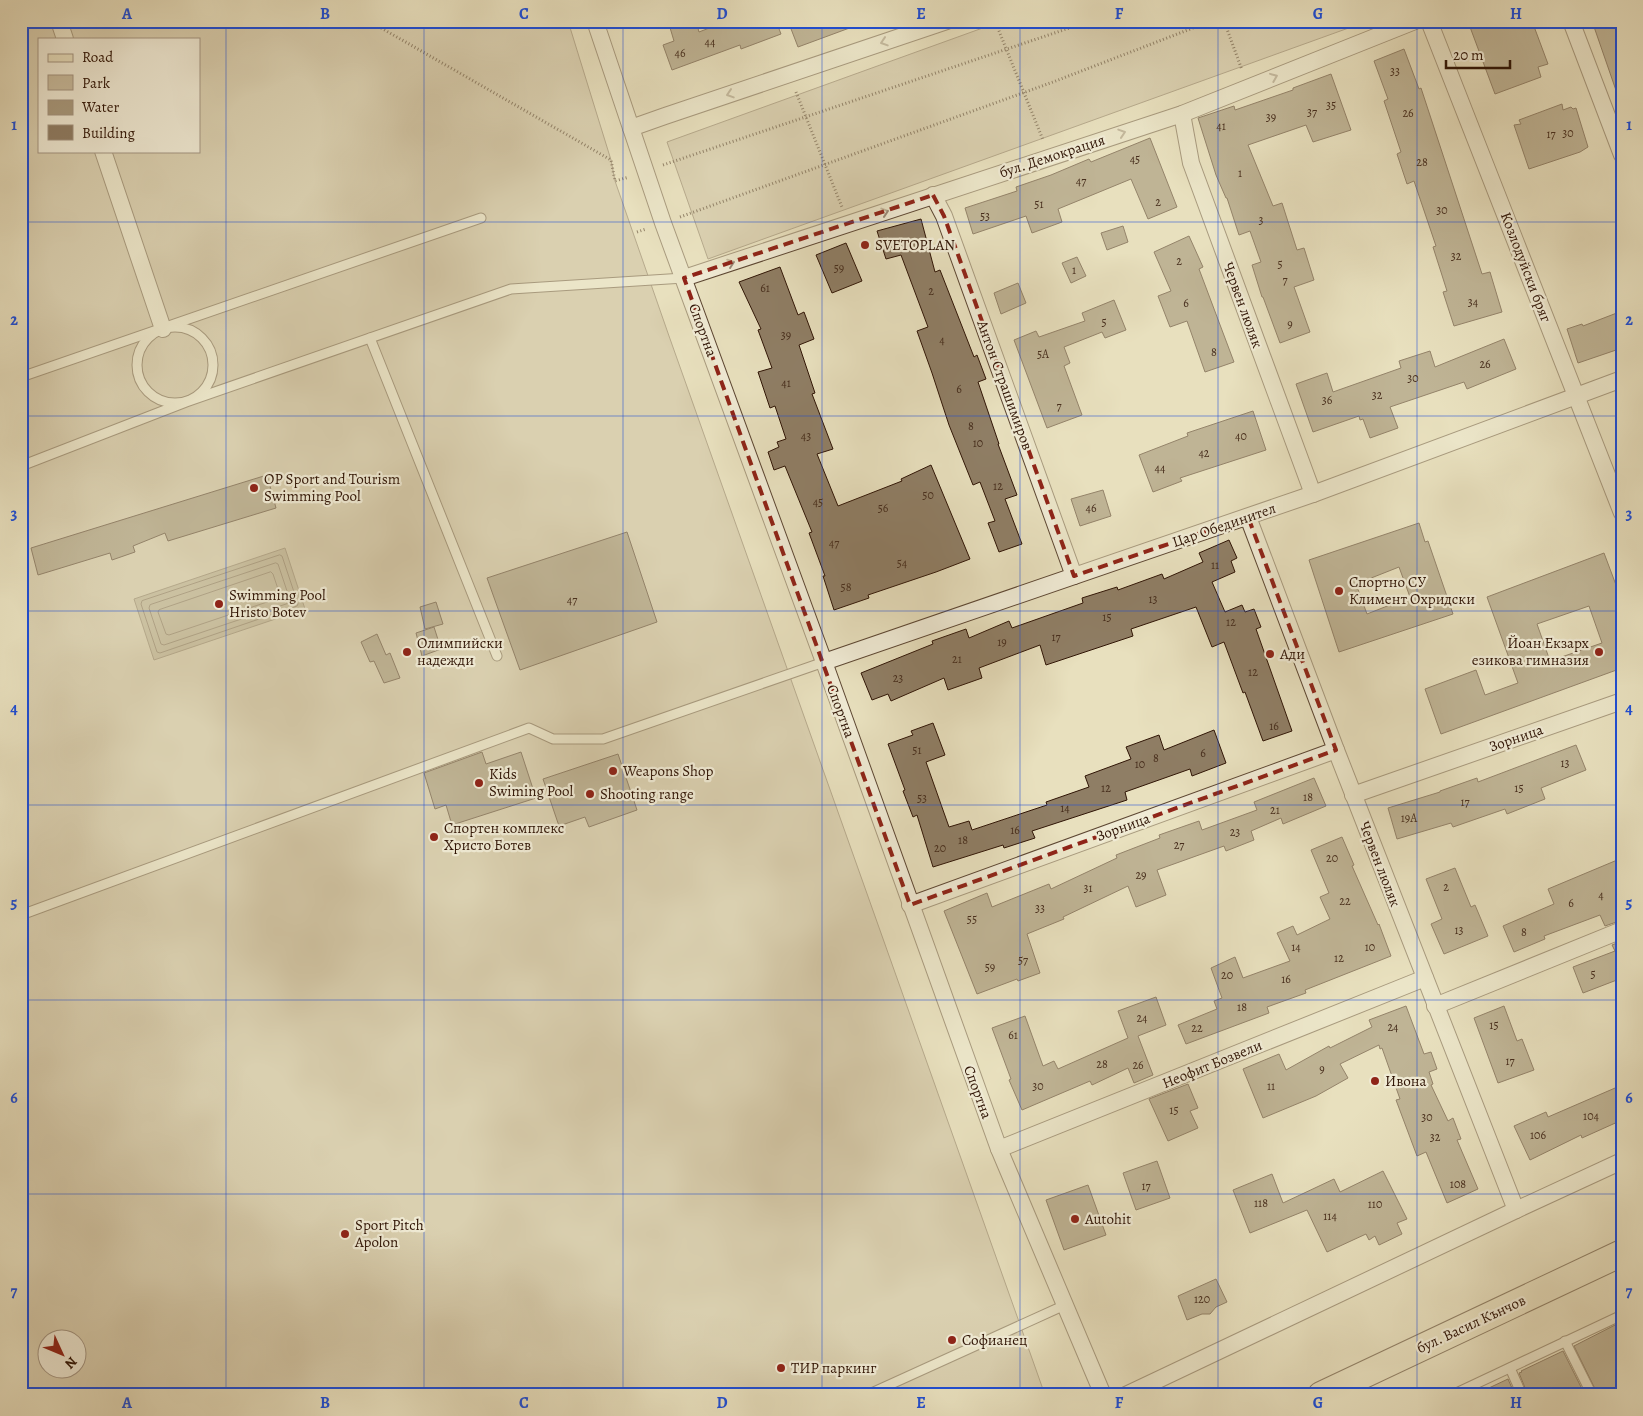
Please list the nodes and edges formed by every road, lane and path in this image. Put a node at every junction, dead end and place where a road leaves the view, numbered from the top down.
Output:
1 (59, 21) edge
2 (369, 21) edge
3 (595, 21) edge
4 (947, 21) edge
5 (995, 21) edge
6 (1090, 21) edge
7 (1211, 21) edge
8 (1224, 21) edge
9 (1415, 21) edge
10 (1429, 21) edge
11 (1571, 21) edge
12 (65, 38) edge
13 (1006, 50) junction
14 (789, 74) junction
15 (1248, 87) junction
16 (1024, 92) junction
17 (1182, 114) junction
18 (806, 117) junction
19 (631, 128) junction
20 (103, 152) edge
21 (1622, 155) edge
22 (1050, 157) junction
23 (825, 164) junction
24 (646, 171) junction
25 (933, 196) junction
26 (481, 218) dead end
27 (663, 223) junction
28 (848, 224) junction
29 (637, 232) dead end
30 (684, 278) junction
31 (163, 329) junction
32 (370, 338) junction
33 (21, 377) edge
34 (1622, 379) edge
35 (1576, 396) junction
36 (186, 402) junction
37 (21, 466) edge
38 (1313, 494) junction
39 (1622, 513) edge
40 (1248, 517) junction
41 (1074, 576) junction
42 (498, 656) dead end
43 (824, 662) junction
44 (1622, 701) edge
45 (1336, 750) junction
46 (1353, 795) junction
47 (910, 904) junction
48 (21, 915) edge
49 (1622, 930) edge
50 (1424, 978) junction
51 (1436, 1006) junction
52 (999, 1149) junction
53 (1622, 1161) edge
54 (1516, 1210) junction
55 (1622, 1253) edge
56 (1065, 1305) junction
57 (1622, 1315) edge
58 (1565, 1341) junction
59 (1510, 1368) junction
60 (1454, 1394) edge
61 (867, 1395) edge
62 (1103, 1395) edge
63 (1126, 1395) edge
64 (1321, 1395) edge
65 (1522, 1395) edge
66 (1592, 1395) edge

1 - 12 street
2 - 24 path
3 - 19 street, Спортна
4 -> 14 street
5 - 13 path
6 - 13 path
7 - 16 path
8 - 15 path
15 -> 9 street, бул. Демокрация
10 - 35 street, Козлодуйски бряг
11 - 21 street
13 - 16 path
13 - 18 path
14 - 18 path
14 -> 19 street
15 - 17 street, бул. Демокрация
16 - 22 path
16 - 23 path
22 -> 17 street, бул. Демокрация
17 - 38 street, Червен люляк
18 - 23 path
18 - 24 path
19 - 24 street, Спортна
20 - 31 street
22 - 25 street, бул. Демокрация
23 - 27 path
23 - 28 path
24 - 27 street, Спортна
28 -> 25 street, бул. Демокрация
25 - 41 street, Антон Страшимиров
26 - 31 lane
27 - 29 path
27 - 30 street, Спортна
30 -> 28 street, бул. Демокрация
30 - 32 lane
30 - 43 street, Спортна
31 - 33 lane
31 - 36 lane
31 - 36 lane
32 - 36 lane
32 - 42 lane
34 - 35 street, Цар Обединител
35 - 38 street, Цар Обединител
35 - 39 street, Козлодуйски бряг
36 - 37 lane
38 - 40 street, Цар Обединител
40 - 41 street, Цар Обединител
40 - 45 street, Червен люляк
41 - 43 street, Цар Обединител
43 - 47 street, Спортна
43 - 48 lane
44 - 46 street, Зорница
45 - 46 street, Червен люляк
45 - 47 street, Зорница
46 - 50 street, Червен люляк
47 - 52 street, Спортна
49 - 51 street
50 - 51 street, Червен люляк
50 - 52 street, Неофит Бозвели
51 - 54 street, Червен люляк
52 - 56 street, Спортна
53 - 54 street
54 - 63 street
55 - 64 main road, бул. Васил Кънчов
56 - 61 lane
56 - 62 street, Спортна
57 - 58 lane
58 - 59 lane
58 - 66 lane
59 - 60 lane
59 - 65 lane

